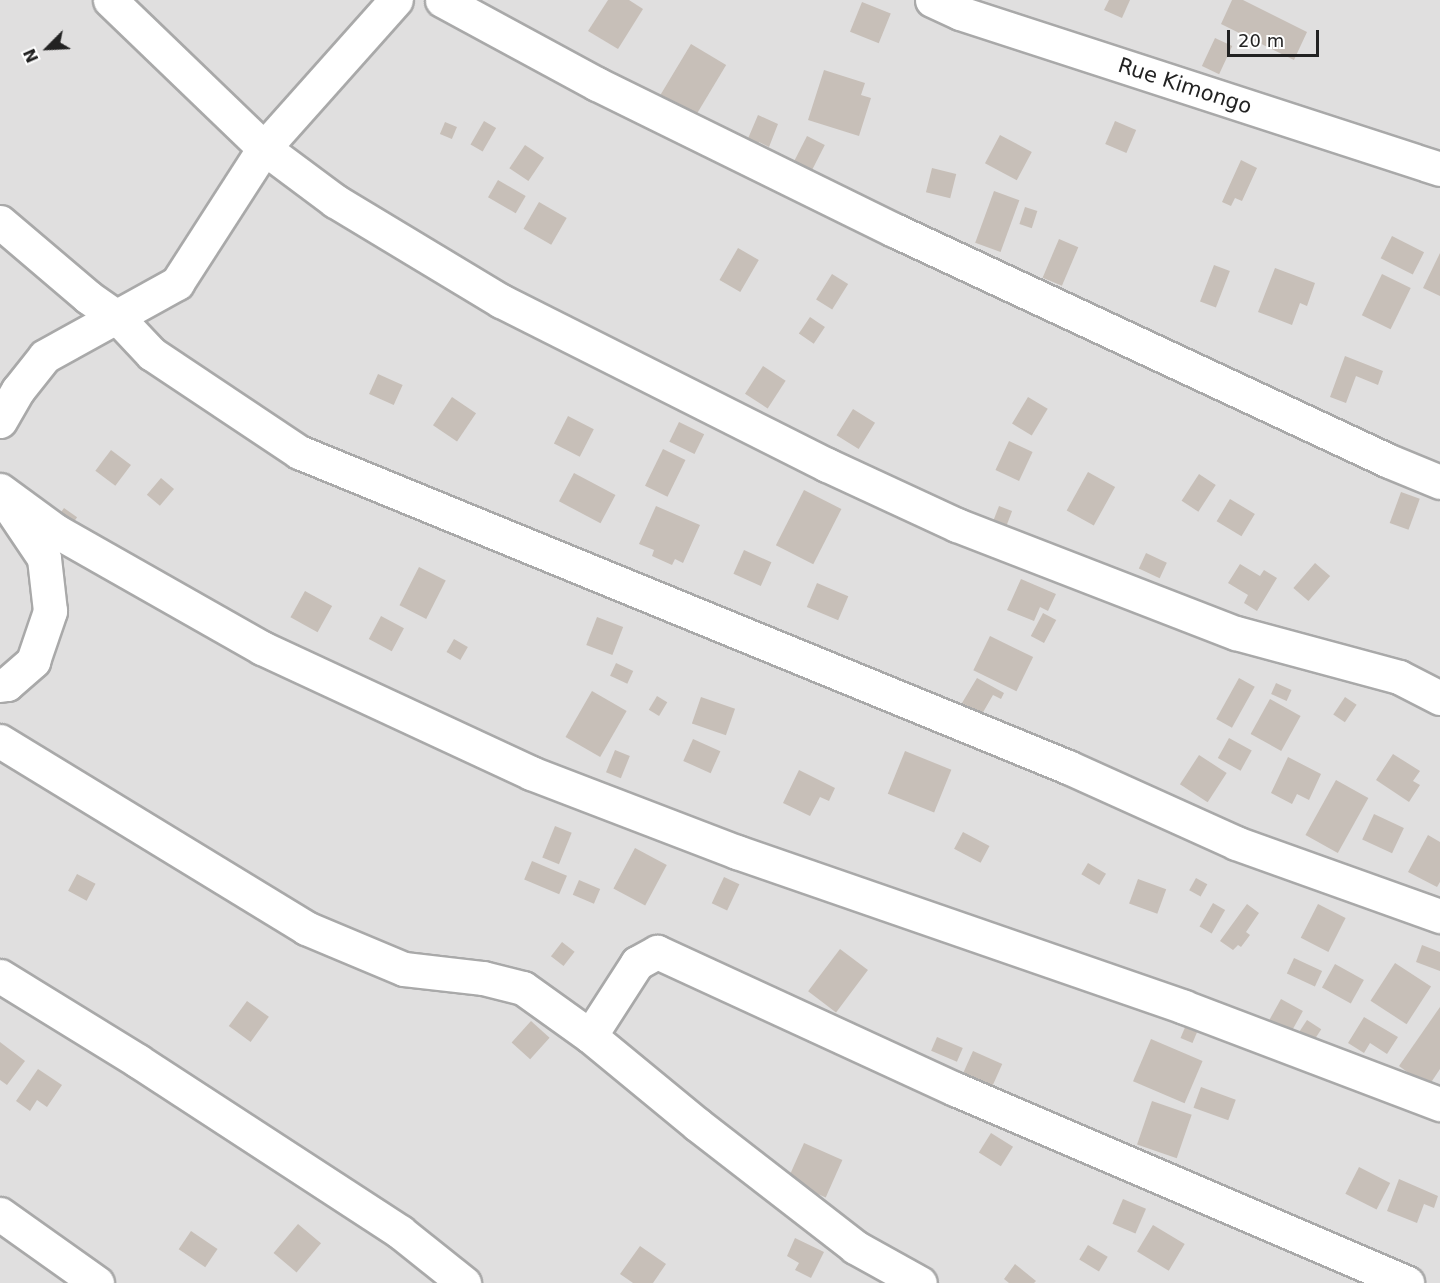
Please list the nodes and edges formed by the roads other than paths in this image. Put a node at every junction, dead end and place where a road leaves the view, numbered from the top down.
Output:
1 (110, 0) edge
2 (396, 0) edge
3 (442, 0) edge
4 (932, 0) edge
5 (264, 148) junction
6 (1440, 169) edge
7 (0, 222) edge
8 (117, 317) junction
9 (0, 421) edge
10 (1440, 482) edge
11 (0, 491) edge
12 (0, 685) edge
13 (1440, 698) edge
14 (0, 741) edge
15 (1440, 916) edge
16 (0, 976) edge
17 (590, 1036) junction
18 (1440, 1104) edge
19 (0, 1214) edge
20 (97, 1283) edge
21 (464, 1283) edge
22 (920, 1283) edge
23 (1407, 1283) edge

1 - 5 street
2 - 5 street
3 - 10 street
4 - 6 street, Rue Kimongo
5 - 8 street
5 - 13 street
7 - 8 street
8 - 9 street
8 - 15 street
11 - 12 street
11 - 18 street
14 - 17 street
16 - 21 street
17 - 22 street
17 - 23 street
19 - 20 street

